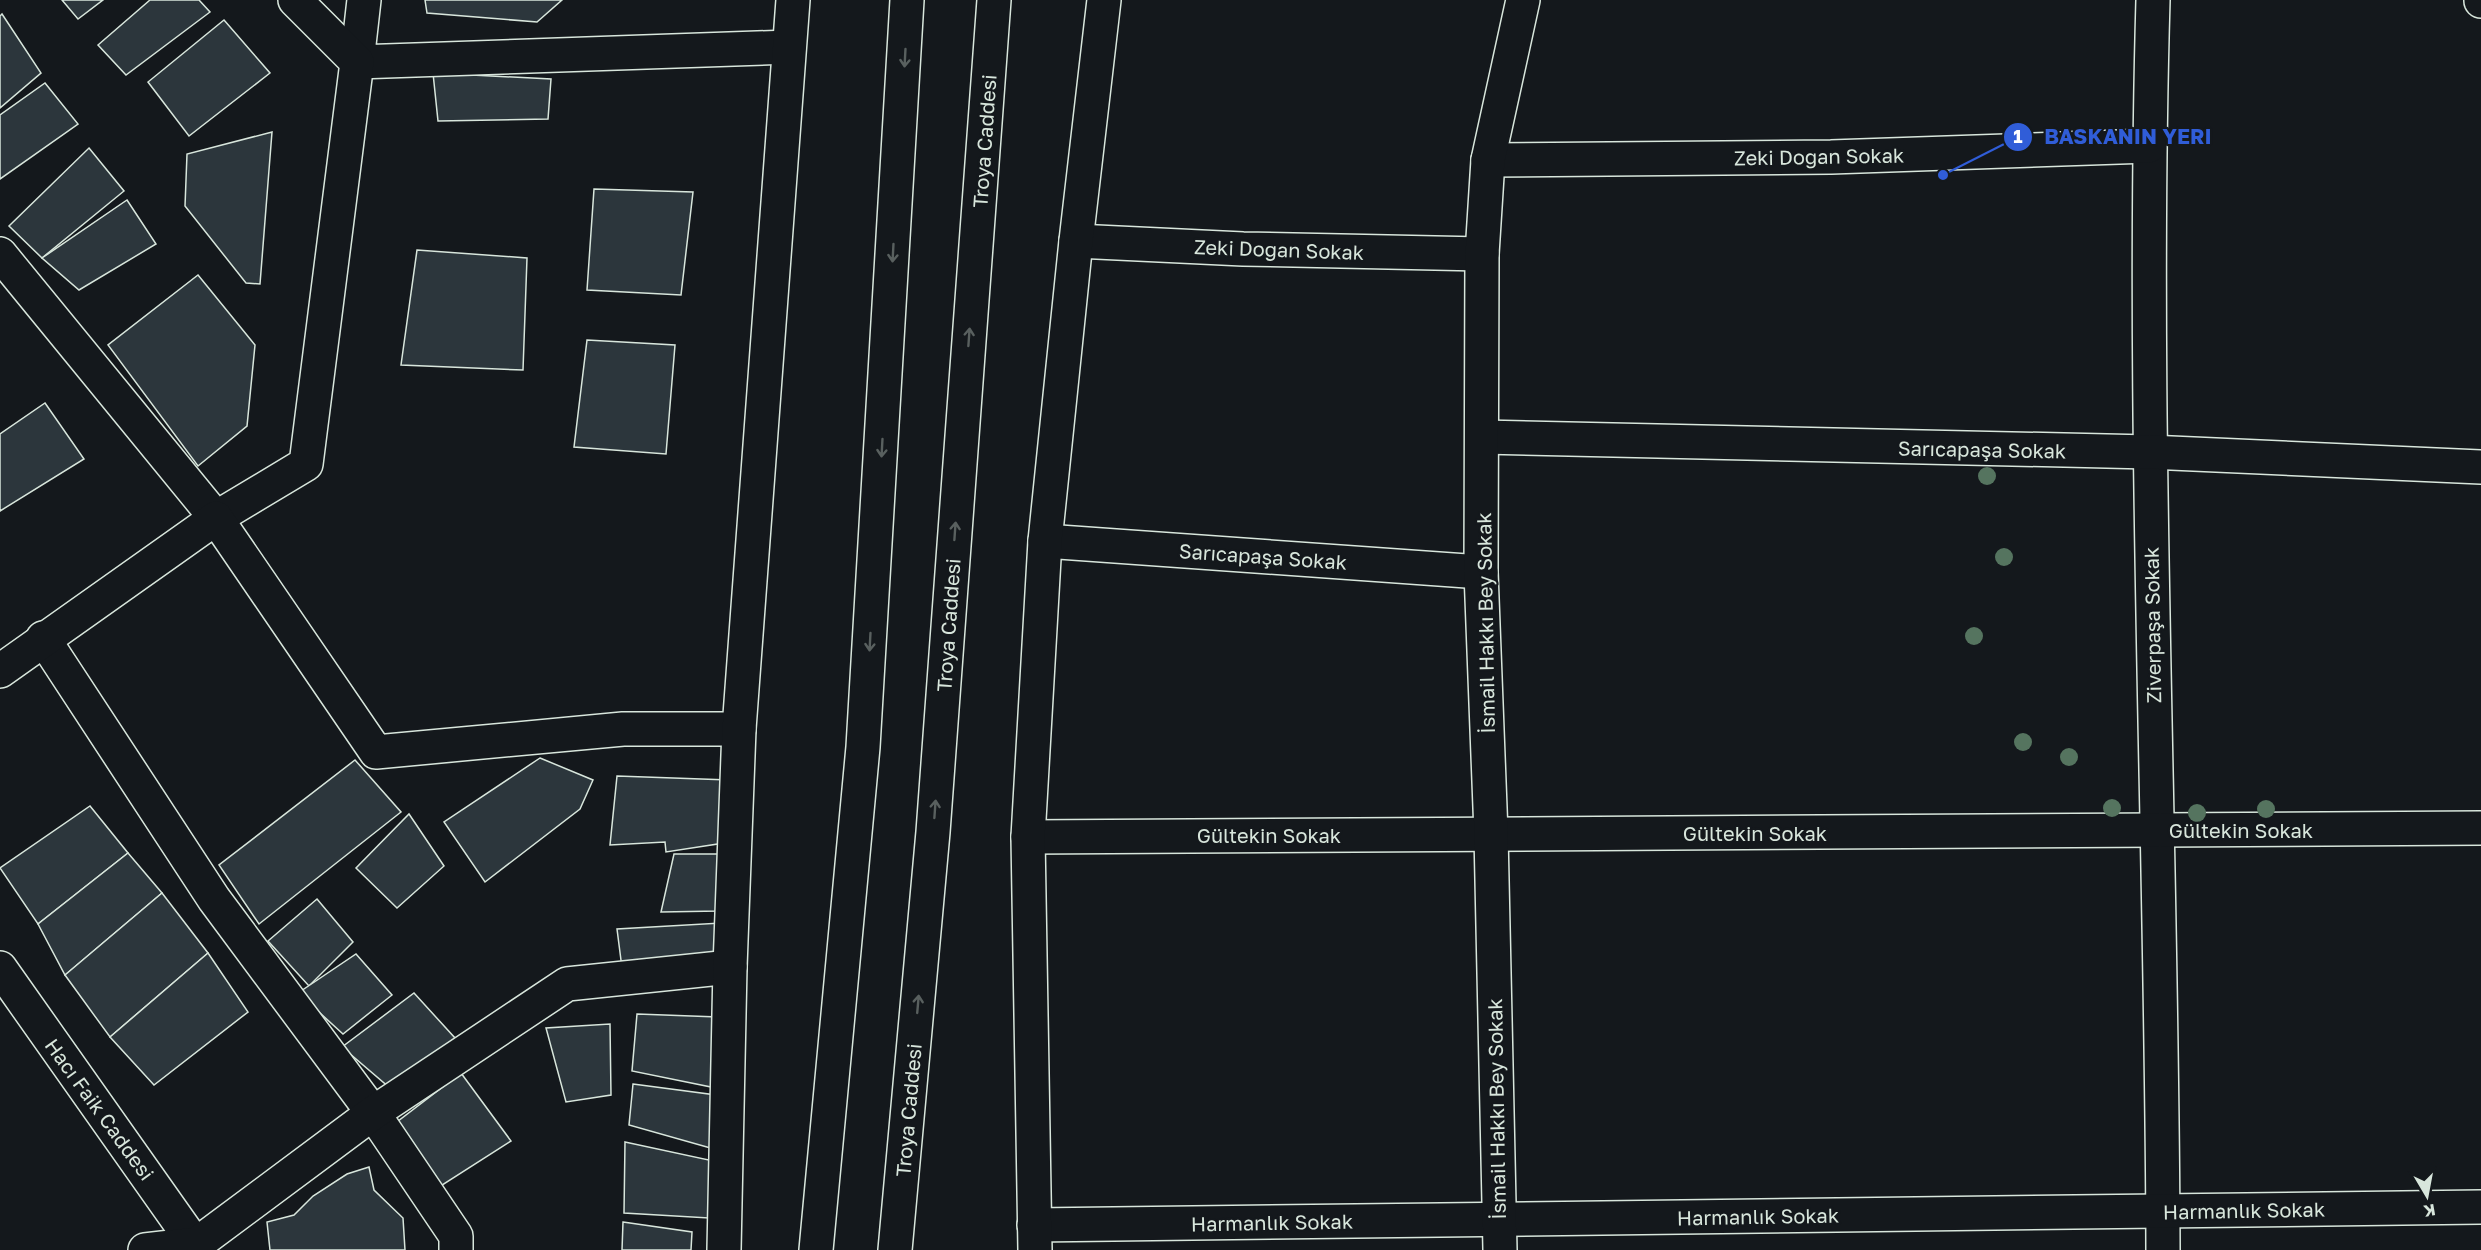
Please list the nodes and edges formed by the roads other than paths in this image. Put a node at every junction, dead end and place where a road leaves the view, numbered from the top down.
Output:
1 (295, 0) edge
2 (364, 0) edge
3 (793, 0) edge
4 (907, 0) edge
5 (994, 0) edge
6 (1104, 0) edge
7 (1523, 0) edge
8 (2153, 0) edge
9 (789, 47) junction
10 (357, 62) junction
11 (2149, 146) junction
12 (1488, 160) junction
13 (1076, 241) junction
14 (0, 254) edge
15 (1482, 254) junction
16 (1482, 437) junction
17 (2149, 452) junction
18 (2481, 468) edge
19 (216, 518) junction
20 (1045, 541) junction
21 (1481, 572) junction
22 (43, 639) junction
23 (0, 671) edge
24 (740, 729) junction
25 (2481, 828) edge
26 (2156, 830) junction
27 (1491, 834) junction
28 (1028, 837) junction
29 (0, 968) edge
30 (730, 968) junction
31 (373, 1113) junction
32 (2481, 1207) edge
33 (2163, 1211) junction
34 (1498, 1235) edge
35 (1035, 1237) edge
36 (198, 1247) edge
37 (145, 1250) edge
38 (456, 1250) edge
39 (724, 1250) edge
40 (816, 1250) edge
41 (895, 1250) edge
42 (2163, 1250) edge

1 - 10 street
2 - 10 street
3 - 9 street
4 -> 40 street
41 -> 5 street, Troya Caddesi
6 - 13 street
7 - 12 street, İsmail Hakkı Bey Sokak
8 - 11 street, Ziverpaşa Sokak
9 - 10 street
9 - 24 street
10 - 19 street
11 - 12 street, Zeki Doğan Sokak
11 - 17 street, Ziverpaşa Sokak
12 - 15 street, İsmail Hakkı Bey Sokak
13 - 15 street, Zeki Doğan Sokak
13 - 20 street
14 - 19 street
15 - 16 street, İsmail Hakkı Bey Sokak
16 - 17 street, Sarıcapaşa Sokak
16 - 21 street, İsmail Hakkı Bey Sokak
17 - 18 street, Sarıcapaşa Sokak
17 - 26 street, Ziverpaşa Sokak
19 - 22 street
19 - 24 street
20 - 21 street, Sarıcapaşa Sokak
20 - 28 street
21 - 27 street, İsmail Hakkı Bey Sokak
22 - 23 street
22 - 31 street
24 - 30 street
25 - 26 street, Gültekin Sokak
26 - 27 street, Gültekin Sokak
26 - 33 street, Ziverpaşa Sokak
27 - 28 street, Gültekin Sokak
27 - 34 street, İsmail Hakkı Bey Sokak
28 - 35 street
29 - 36 street, Hacı Faik Caddesi
30 - 31 street
30 - 39 street
31 - 36 street
31 - 38 street
32 - 33 street, Harmanlık Sokak
33 - 34 street, Harmanlık Sokak
33 - 42 street, Ziverpaşa Sokak
34 - 35 street, Harmanlık Sokak
36 - 37 street

